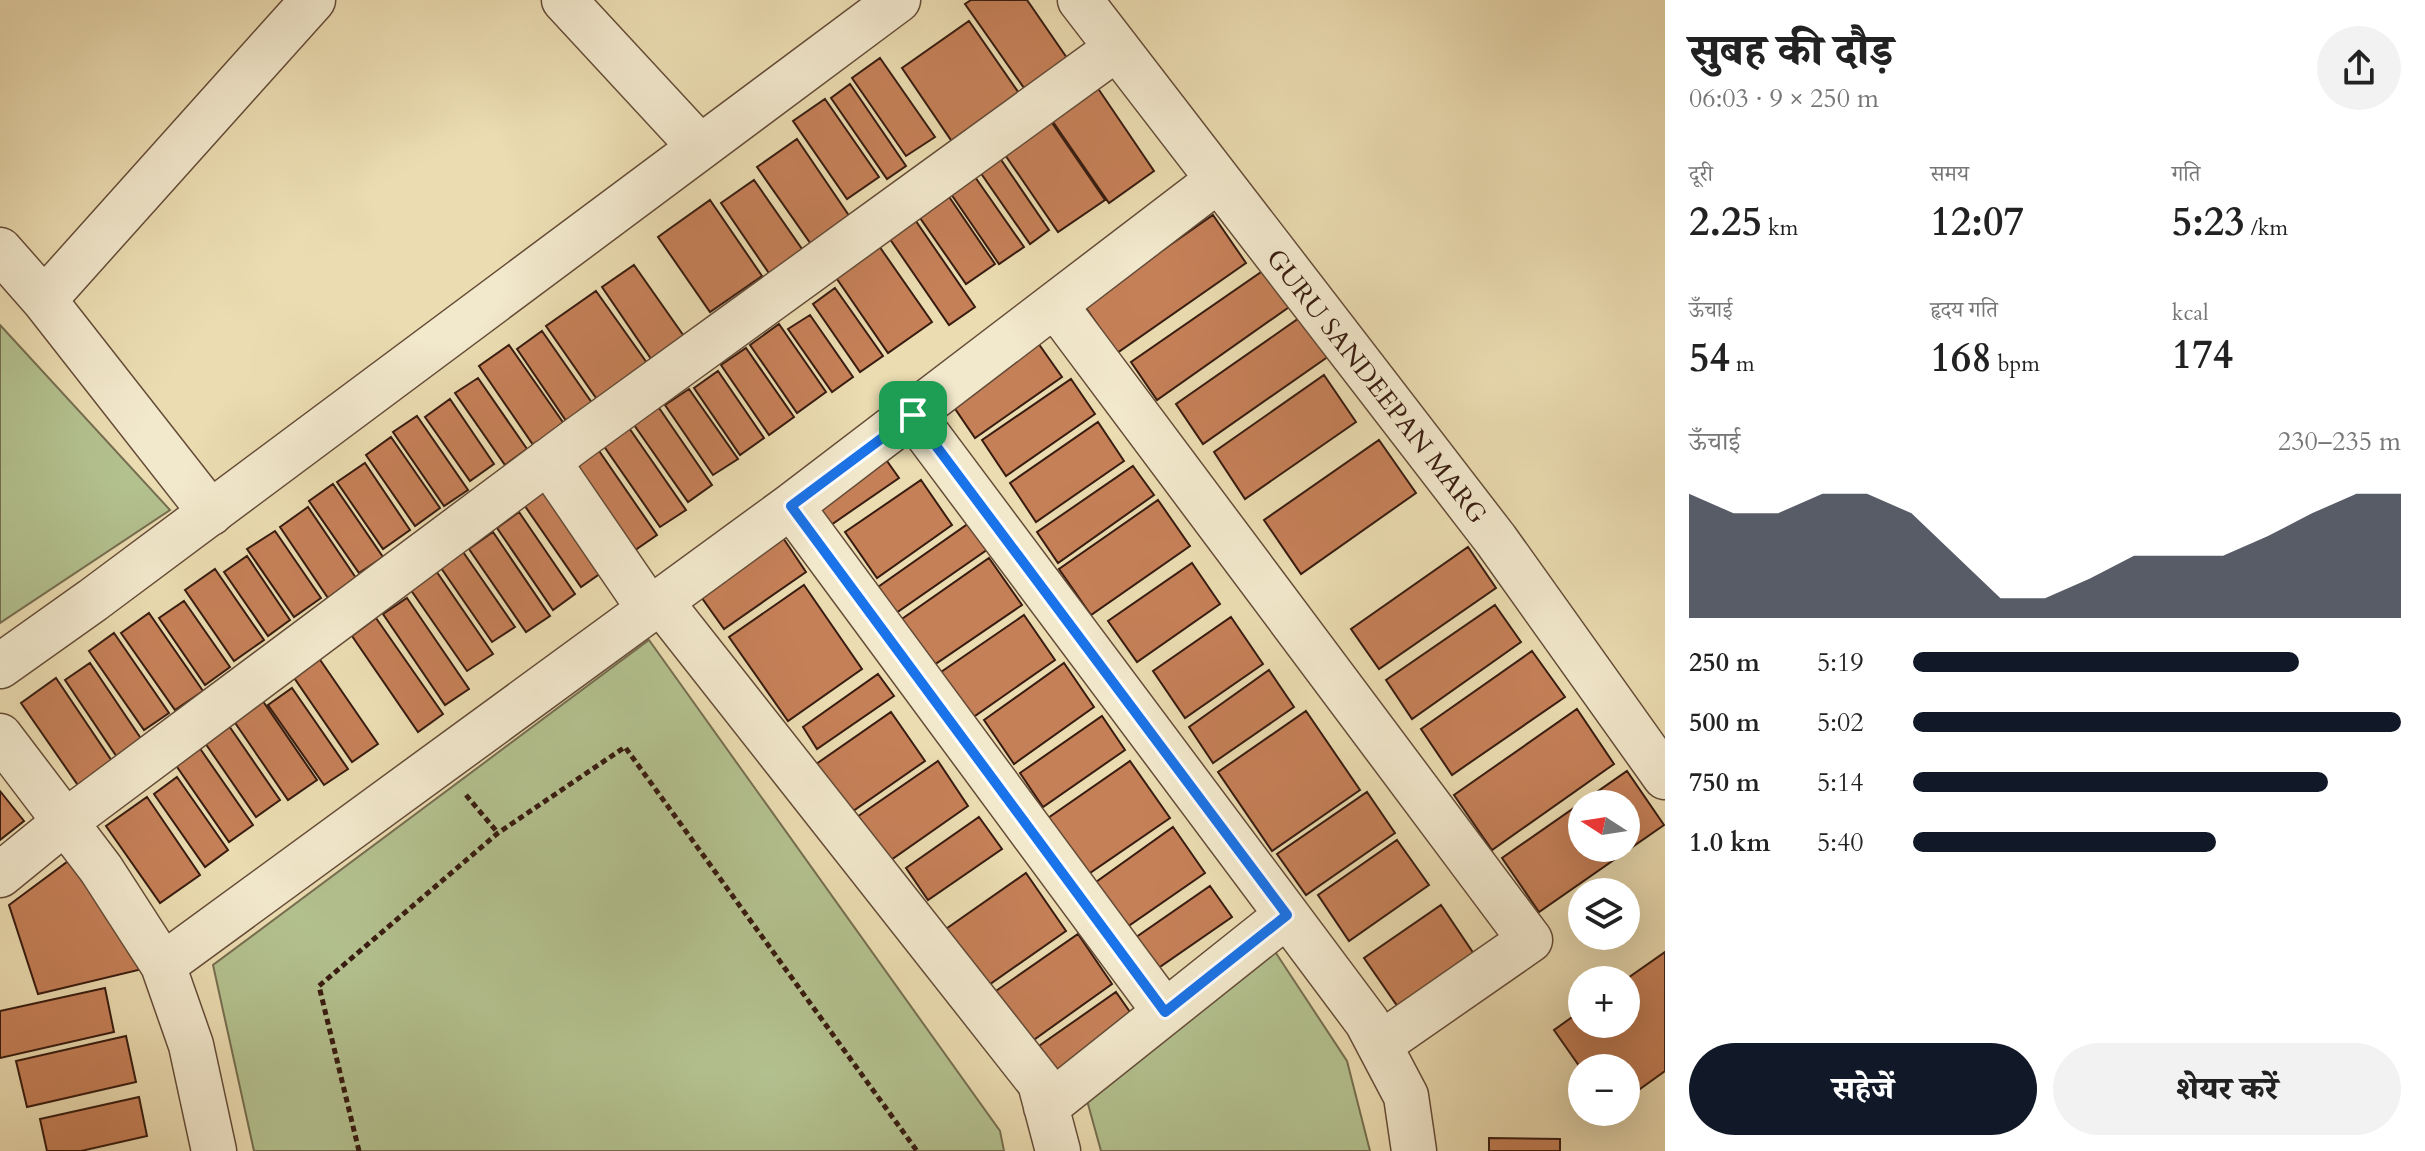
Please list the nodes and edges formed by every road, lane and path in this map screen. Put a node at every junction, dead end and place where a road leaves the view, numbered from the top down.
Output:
1 (313, 0) edge
2 (564, 0) edge
3 (898, 0) edge
4 (1080, 0) edge
5 (1117, 48) junction
6 (700, 147) junction
7 (1218, 180) junction
8 (0, 250) edge
9 (44, 300) junction
10 (1055, 305) junction
11 (913, 415) junction
12 (548, 461) junction
13 (791, 506) junction
14 (211, 513) junction
15 (656, 606) junction
16 (0, 666) edge
17 (0, 736) edge
18 (1665, 777) edge
19 (65, 822) junction
20 (0, 875) edge
21 (1287, 915) junction
22 (163, 965) junction
23 (1165, 1012) junction
24 (1379, 1045) junction
25 (1046, 1107) junction
26 (214, 1151) edge
27 (359, 1151) edge
28 (917, 1151) edge
29 (1058, 1151) edge
30 (1414, 1151) edge

1 - 9 street
2 - 6 street
3 - 6 street
4 - 5 street, GURU SANDEEPAN MARG
5 - 7 street, GURU SANDEEPAN MARG
5 - 12 street
6 - 14 street
7 - 10 street
7 - 18 street, GURU SANDEEPAN MARG
8 - 9 street
9 - 14 street
10 - 11 street
10 - 24 street
11 - 13 street
11 - 21 street
12 - 15 street
12 - 19 street
13 - 15 street
13 - 23 street
14 - 16 street
15 - 22 street
15 - 25 street
17 - 19 street
19 - 20 street
19 - 22 street
21 - 23 street
21 - 24 street
22 - 26 street
23 - 25 street
24 - 30 street
25 - 29 street
27 - 28 path

